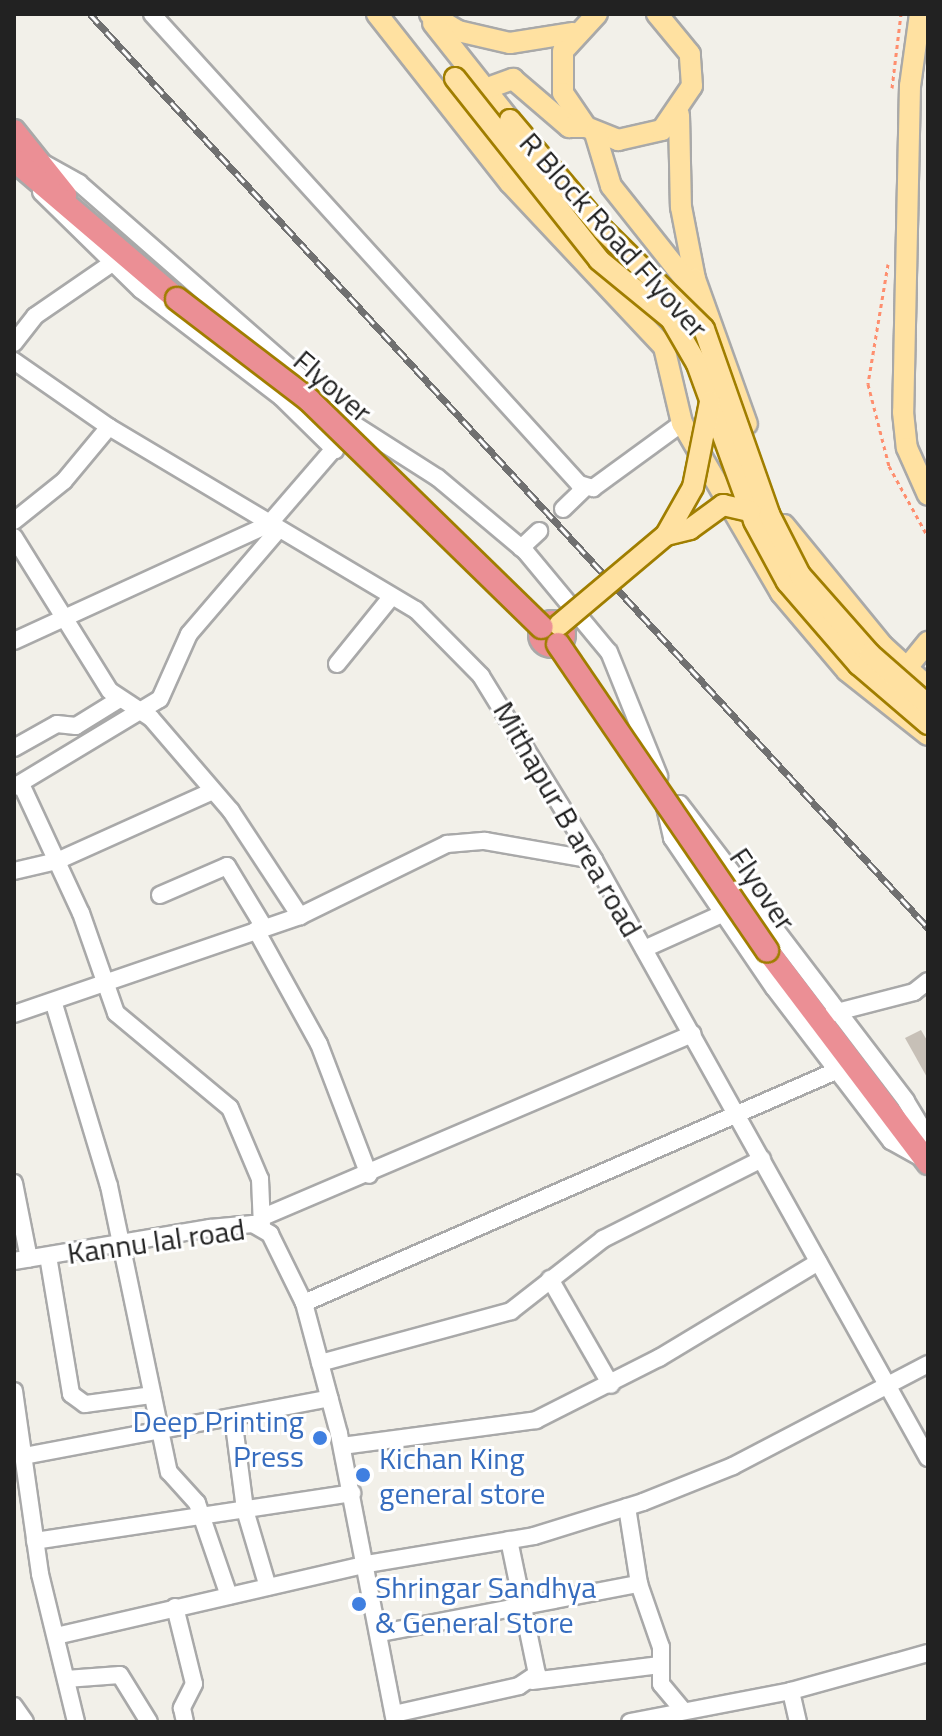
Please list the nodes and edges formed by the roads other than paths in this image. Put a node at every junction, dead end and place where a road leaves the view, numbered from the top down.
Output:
1 (152, 14) edge
2 (377, 14) edge
3 (428, 14) edge
4 (597, 14) edge
5 (657, 14) edge
6 (920, 14) edge
7 (676, 20) edge
8 (573, 33) junction
9 (422, 66) junction
10 (488, 88) junction
11 (679, 115) junction
12 (591, 130) junction
13 (14, 131) edge
14 (14, 160) edge
15 (37, 170) junction
16 (112, 263) junction
17 (706, 303) junction
18 (721, 342) junction
19 (14, 343) edge
20 (669, 358) junction
21 (14, 361) edge
22 (309, 387) junction
23 (711, 398) junction
24 (292, 407) junction
25 (682, 423) junction
26 (355, 425) junction
27 (109, 427) junction
28 (335, 450) junction
29 (586, 487) junction
30 (928, 495) edge
31 (563, 509) dead end
32 (750, 511) junction
33 (14, 521) edge
34 (274, 527) junction
35 (539, 531) dead end
36 (666, 535) junction
37 (14, 537) edge
38 (521, 548) junction
39 (392, 596) junction
40 (861, 620) junction
41 (63, 621) junction
42 (553, 632) junction
43 (14, 641) edge
44 (928, 642) edge
45 (828, 650) junction
46 (337, 664) dead end
47 (906, 669) junction
48 (928, 687) edge
49 (118, 700) junction
50 (928, 705) edge
51 (143, 711) junction
52 (928, 724) edge
53 (928, 735) edge
54 (14, 748) edge
55 (656, 771) junction
56 (17, 786) edge
57 (213, 791) junction
58 (594, 860) junction
59 (57, 861) junction
60 (14, 871) edge
61 (160, 895) dead end
62 (722, 914) junction
63 (300, 916) junction
64 (260, 928) junction
65 (644, 949) junction
66 (928, 981) edge
67 (107, 984) junction
68 (14, 995) edge
69 (54, 1004) junction
70 (833, 1013) junction
71 (16, 1014) edge
72 (693, 1034) junction
73 (838, 1070) junction
74 (736, 1112) junction
75 (762, 1159) junction
76 (927, 1162) edge
77 (369, 1175) junction
78 (14, 1183) edge
79 (262, 1222) junction
80 (119, 1244) junction
81 (48, 1256) junction
82 (21, 1260) edge
83 (818, 1262) junction
84 (550, 1279) junction
85 (304, 1303) junction
86 (320, 1363) junction
87 (928, 1364) edge
88 (611, 1385) junction
89 (885, 1385) junction
90 (14, 1391) edge
91 (152, 1395) junction
92 (330, 1398) junction
93 (16, 1413) edge
94 (233, 1417) junction
95 (160, 1432) junction
96 (342, 1446) junction
97 (24, 1456) junction
98 (928, 1458) edge
99 (352, 1493) junction
100 (627, 1507) junction
101 (245, 1510) junction
102 (204, 1516) junction
103 (509, 1540) junction
104 (35, 1541) junction
105 (367, 1564) junction
106 (639, 1584) junction
107 (268, 1587) junction
108 (229, 1596) junction
109 (175, 1607) junction
110 (520, 1608) junction
111 (381, 1633) junction
112 (56, 1636) junction
113 (928, 1653) edge
114 (660, 1665) junction
115 (66, 1679) junction
116 (532, 1681) junction
117 (791, 1691) junction
118 (14, 1706) edge
119 (684, 1711) junction
120 (394, 1718) edge
121 (25, 1722) edge
122 (76, 1722) edge
123 (149, 1722) edge
124 (185, 1722) edge
125 (630, 1722) edge
126 (798, 1722) edge

1 - 29 street
2 - 9 main road
3 - 8 main road
3 - 10 main road, R Block Road Flyover
4 - 8 main road
5 - 7 main road
6 - 30 main road
7 - 11 main road
8 - 12 main road
9 - 20 main road
9 - 23 main road, R Block Road Flyover, bridge
10 - 12 main road
10 - 50 main road, R Block Road Flyover, bridge
11 - 12 main road
11 - 17 main road
12 - 17 main road
13 - 15 highway
14 - 15 highway
15 - 16 street
15 - 22 street
15 - 42 highway, Flyover, bridge
16 - 19 street
16 - 24 street
17 - 18 main road
18 - 20 main road
18 - 40 main road
20 - 25 main road
21 - 27 street, Mithapur B area road
22 - 24 street
22 - 26 street
23 - 32 main road, R Block Road Flyover, bridge
23 - 36 main road, bridge
24 - 28 street
25 - 29 street
25 - 45 main road
26 - 28 street
26 - 38 street
27 - 33 street
27 - 34 street, Mithapur B area road
28 - 34 street
29 - 31 street
32 - 36 main road, bridge
32 - 52 main road, R Block Road Flyover, bridge
34 - 39 street, Mithapur B area road
34 - 41 street
34 - 51 street
35 - 38 street
36 - 42 main road, bridge
37 - 41 street
38 - 55 street
39 - 46 street
39 - 58 street, Mithapur B area road
40 - 45 main road
40 - 47 main road
41 - 43 street
41 - 49 street
42 - 76 highway, Flyover, bridge
44 - 47 main road
45 - 53 main road
47 - 48 main road
49 - 51 street
49 - 54 street
51 - 56 street
51 - 57 street
55 - 62 street
55 - 70 street
56 - 59 street
57 - 59 street
57 - 63 street
58 - 63 street
58 - 65 street, Mithapur B area road
59 - 60 street
59 - 67 street
61 - 64 street
62 - 65 street
62 - 73 street
63 - 64 street
64 - 67 street
64 - 77 street
65 - 72 street, Mithapur B area road
66 - 70 street
67 - 69 street
67 - 79 street
68 - 71 street
69 - 71 street
69 - 80 street
70 - 76 street
72 - 74 street, Mithapur B area road
72 - 77 street
73 - 74 street
73 - 76 street
74 - 75 street, Mithapur B area road
74 - 85 street
75 - 83 street, Mithapur B area road
75 - 84 street
77 - 79 street
78 - 82 street
79 - 80 street, Kannu lal road
79 - 85 street, Kannu lal road
80 - 81 street, Kannu lal road
80 - 91 street
81 - 82 street, Kannu lal road
81 - 91 street
83 - 88 street
83 - 89 street, Mithapur B area road
84 - 86 street
84 - 88 street
85 - 86 street, Kannu lal road
86 - 92 street, Kannu lal road
87 - 89 street
88 - 96 street
89 - 98 street, Mithapur B area road
89 - 100 street
90 - 93 street
91 - 95 street
92 - 94 street
92 - 96 street, Kannu lal road
93 - 97 street
94 - 95 street
94 - 101 street
95 - 97 street
95 - 102 street
96 - 99 street, Kannu lal road
97 - 104 street
99 - 101 street
99 - 105 street, Kannu lal road
100 - 103 street
100 - 106 street
101 - 102 street
101 - 107 street
102 - 104 street
102 - 108 street
103 - 105 street
103 - 110 street
104 - 112 street
105 - 107 street
105 - 111 street, Kannu lal road
106 - 110 street
106 - 114 street
107 - 108 street
108 - 109 street
109 - 112 street
109 - 124 street
110 - 111 street
110 - 116 street
111 - 120 street, Kannu lal road
112 - 115 street
113 - 117 street
114 - 116 street
114 - 119 street
115 - 122 street
115 - 123 street
116 - 120 street
117 - 119 street
117 - 126 street
118 - 121 street
119 - 125 street

